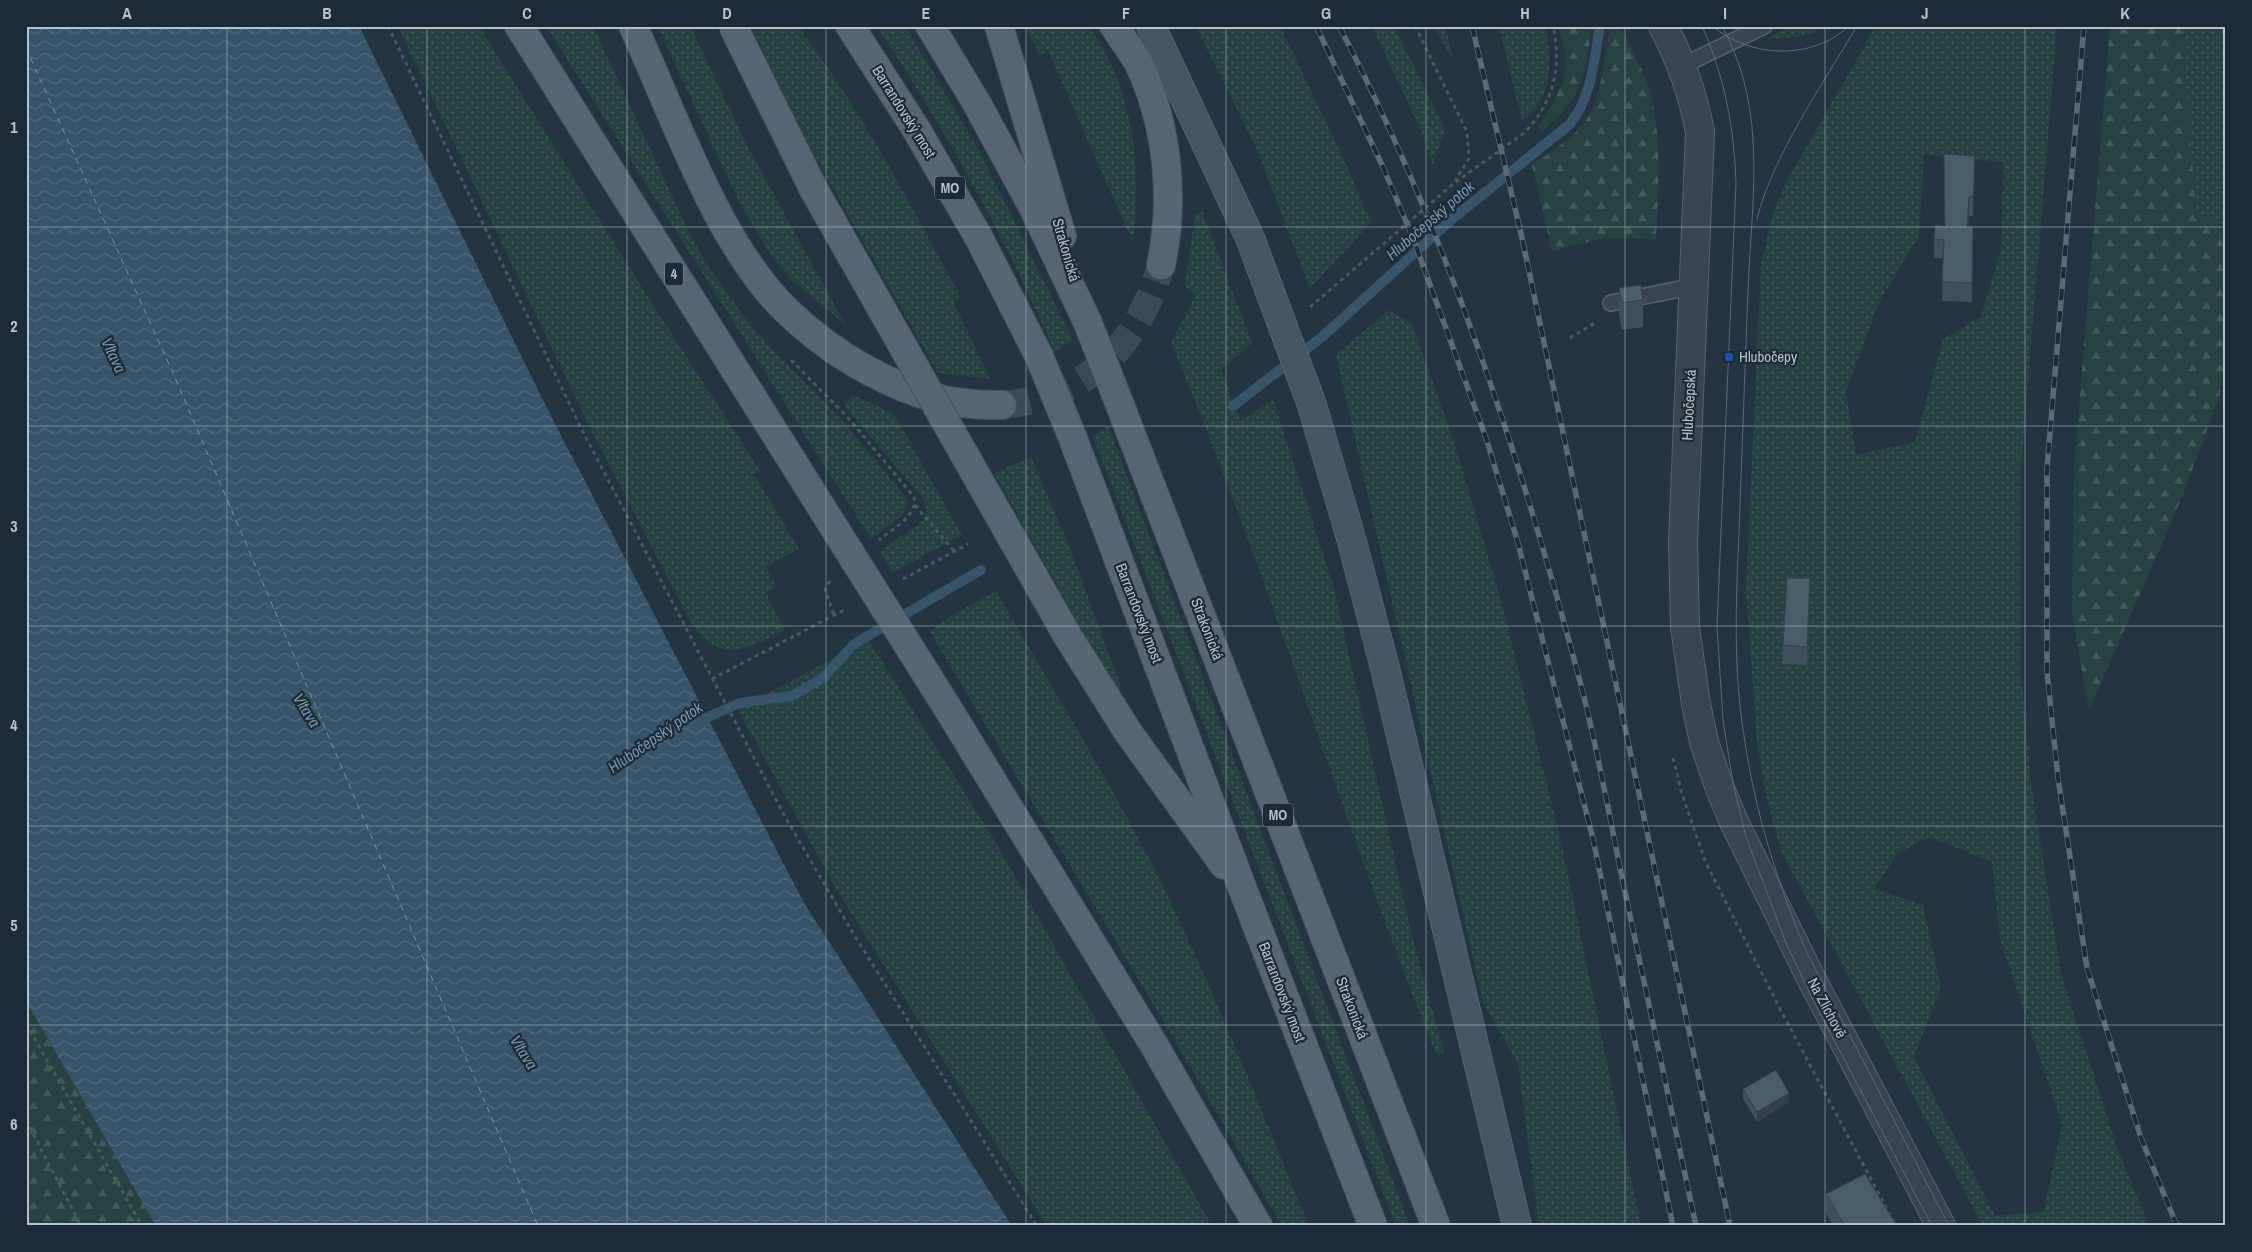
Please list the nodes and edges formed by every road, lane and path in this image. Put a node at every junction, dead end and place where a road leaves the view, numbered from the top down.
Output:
1 (388, 26) edge
2 (519, 26) edge
3 (633, 26) edge
4 (733, 26) edge
5 (850, 26) edge
6 (930, 26) edge
7 (998, 26) edge
8 (1114, 26) edge
9 (1119, 26) edge
10 (1151, 26) edge
11 (1415, 26) edge
12 (1553, 26) edge
13 (1664, 26) edge
14 (1764, 26) edge
15 (1138, 62) junction
16 (1682, 66) junction
17 (1453, 184) junction
18 (1161, 266) tunnel mouth
19 (1694, 286) junction
20 (1612, 303) dead end
21 (1306, 310) dead end
22 (1087, 321) junction
23 (1002, 405) tunnel mouth
24 (916, 505) dead end
25 (954, 551) dead end
26 (834, 615) dead end
27 (712, 679) junction
28 (1719, 786) joint
29 (1245, 895) junction
30 (26, 1024) edge
31 (26, 1120) edge
32 (81, 1226) edge
33 (142, 1226) edge
34 (1037, 1226) edge
35 (1258, 1226) edge
36 (1373, 1226) edge
37 (1436, 1226) edge
38 (1517, 1226) edge
39 (1941, 1226) edge

1 - 27 path
2 - 35 main road, 4, bridge
3 - 23 main road
4 - 29 main road, bridge
5 - 29 main road, Barrandovský most / MO
6 - 22 main road, MO
7 - 22 main road, Strakonická
8 - 15 main road
9 - 15 main road
10 - 38 main road, bridge
11 - 17 path
12 - 17 path
13 - 16 street, Hlubočepská
14 - 16 lane
15 - 18 main road
16 - 19 street, Hlubočepská
17 - 21 path
19 - 20 lane
19 - 28 street, Hlubočepská
22 - 37 main road, Strakonická / MO, bridge
24 - 25 path
26 - 27 path
27 - 34 path
28 - 39 street, Na Zlíchově
29 - 36 main road, Barrandovský most / MO
30 - 33 path
31 - 32 path

